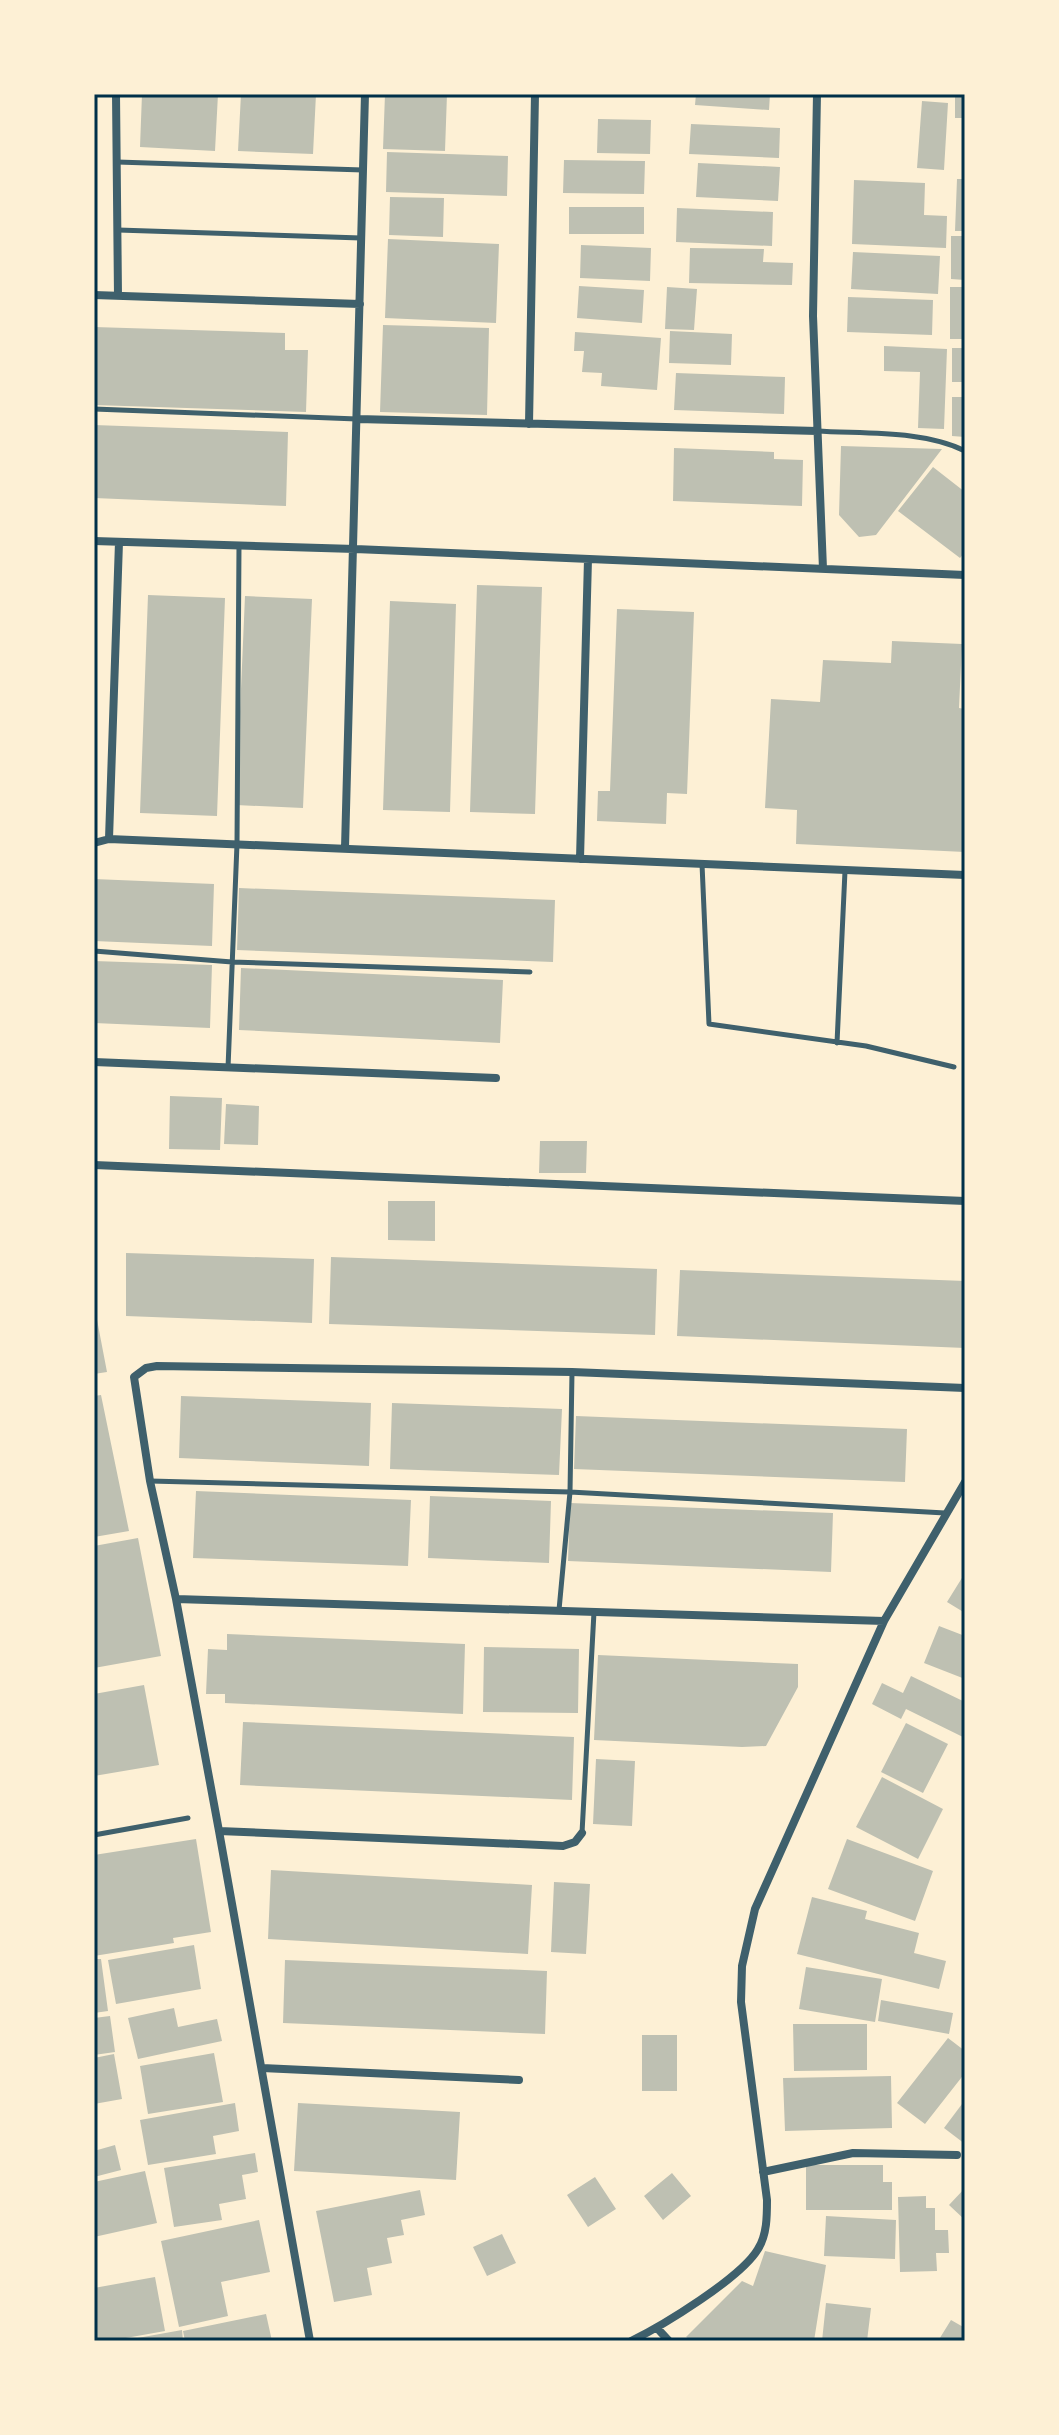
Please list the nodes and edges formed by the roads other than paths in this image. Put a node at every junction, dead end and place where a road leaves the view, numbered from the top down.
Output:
1 (116, 94) edge
2 (365, 94) edge
3 (535, 94) edge
4 (817, 94) edge
5 (117, 162) junction
6 (364, 170) junction
7 (118, 230) junction
8 (362, 238) junction
9 (94, 295) edge
10 (118, 296) junction
11 (360, 304) junction
12 (94, 409) edge
13 (358, 419) junction
14 (529, 424) junction
15 (817, 431) junction
16 (965, 451) edge
17 (94, 541) edge
18 (119, 542) junction
19 (239, 545) junction
20 (355, 549) junction
21 (588, 559) junction
22 (823, 569) junction
23 (965, 575) edge
24 (109, 839) junction
25 (94, 843) edge
26 (237, 844) junction
27 (345, 848) junction
28 (580, 859) junction
29 (702, 864) junction
30 (845, 871) junction
31 (965, 875) edge
32 (94, 951) edge
33 (232, 962) junction
34 (530, 972) dead end
35 (837, 1043) junction
36 (94, 1062) edge
37 (954, 1067) dead end
38 (228, 1069) junction
39 (496, 1078) dead end
40 (94, 1165) edge
41 (965, 1201) edge
42 (572, 1372) junction
43 (965, 1388) edge
44 (150, 1481) junction
45 (965, 1482) edge
46 (570, 1492) junction
47 (945, 1513) junction
48 (176, 1599) junction
49 (559, 1610) junction
50 (594, 1611) junction
51 (884, 1621) junction
52 (188, 1818) dead end
53 (219, 1831) junction
54 (582, 1833) joint
55 (94, 1835) edge
56 (262, 2068) junction
57 (519, 2080) dead end
58 (957, 2155) dead end
59 (763, 2172) junction
60 (657, 2328) junction
61 (310, 2341) edge
62 (631, 2341) edge
63 (669, 2341) edge

1 - 5 street
2 - 6 street
3 - 14 street
4 - 15 street
5 - 6 lane
5 - 7 street
6 - 8 street
7 - 8 lane
7 - 10 street
8 - 11 street
9 - 10 street
10 - 11 street
11 - 13 street
12 - 13 lane
13 - 14 street
13 - 20 street
14 - 15 street
15 - 16 lane
15 - 22 street
17 - 18 street
18 - 19 street
18 - 24 street
19 - 20 street
19 - 26 lane
20 - 21 street
20 - 27 street
21 - 22 street
21 - 28 street
22 - 23 street
24 - 25 street
24 - 26 street
26 - 27 street
26 - 33 lane
27 - 28 street
28 - 29 street
29 - 30 street
29 - 35 lane
30 - 31 street
30 - 35 lane
32 - 33 lane
33 - 34 lane
33 - 38 lane
35 - 37 lane
36 - 38 street
38 - 39 street
40 - 41 street
42 - 43 street
42 - 44 street
42 - 46 lane
44 - 46 lane
44 - 48 street
45 - 47 street
46 - 47 lane
46 - 49 lane
47 - 51 street
48 - 49 street
48 - 53 street
49 - 50 street
50 - 51 street
50 - 54 lane
51 - 59 street
52 - 55 lane
53 - 54 street
53 - 56 street
56 - 57 street
56 - 61 street
58 - 59 street
59 - 60 street
60 - 62 street
60 - 63 street

